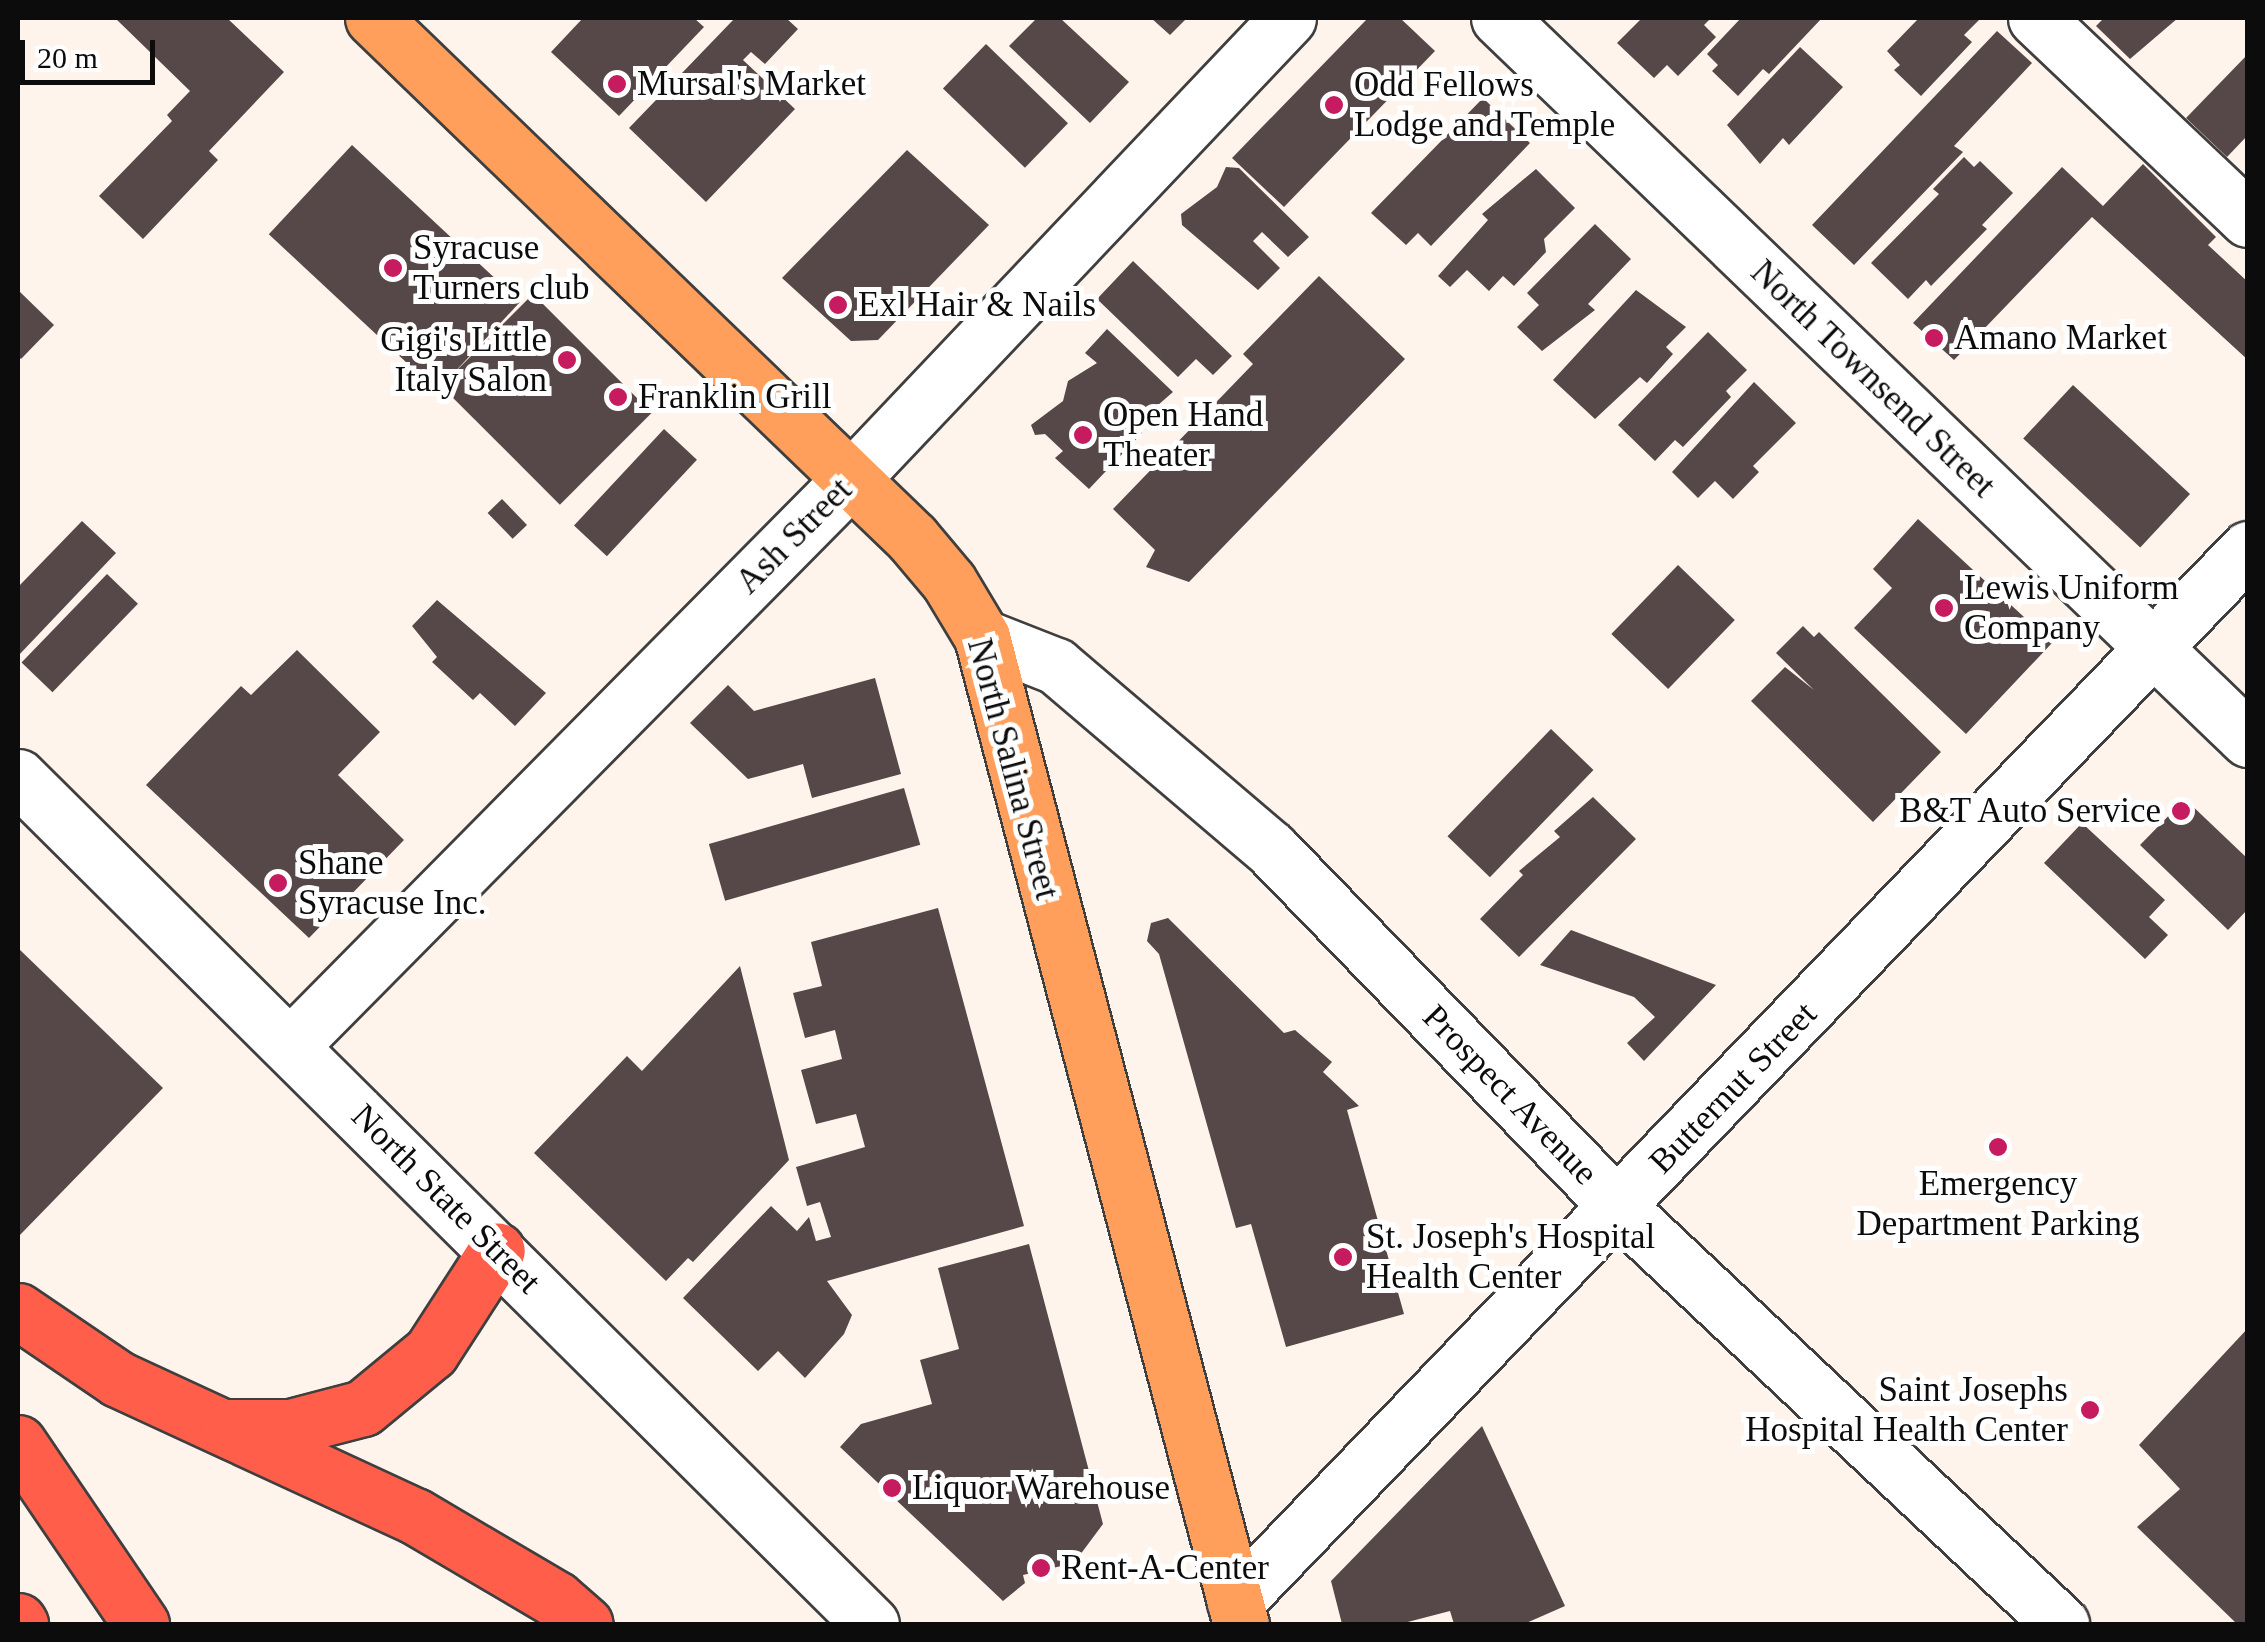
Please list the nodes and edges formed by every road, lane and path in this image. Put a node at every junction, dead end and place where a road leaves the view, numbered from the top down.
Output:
1 (373, 18) edge
2 (1288, 18) edge
3 (1499, 18) edge
4 (2036, 18) edge
5 (2248, 219) edge
6 (849, 481) junction
7 (2248, 548) edge
8 (982, 637) junction
9 (2153, 648) junction
10 (2248, 739) edge
11 (18, 777) edge
12 (291, 1045) junction
13 (1619, 1208) junction
14 (497, 1250) junction
15 (18, 1311) edge
16 (213, 1427) junction
17 (18, 1443) edge
18 (1230, 1617) edge
19 (141, 1624) edge
20 (585, 1624) edge
21 (871, 1624) edge
22 (2061, 1624) edge

1 - 6 main road, North Salina Street
2 - 6 street, Ash Street
3 - 9 street, North Townsend Street
4 - 5 street
6 - 8 main road, North Salina Street
6 - 12 street, Ash Street
7 - 9 street, Butternut Street
8 - 13 street, Prospect Avenue
8 - 18 main road, North Salina Street
9 - 10 street, North Townsend Street
9 - 13 street, Butternut Street
11 - 12 street, North State Street
12 - 14 street, North State Street
13 - 18 street, Butternut Street
13 - 22 street, Prospect Avenue
14 - 16 highway
14 - 21 street, North State Street
15 - 16 highway
16 - 20 highway
17 - 19 highway

